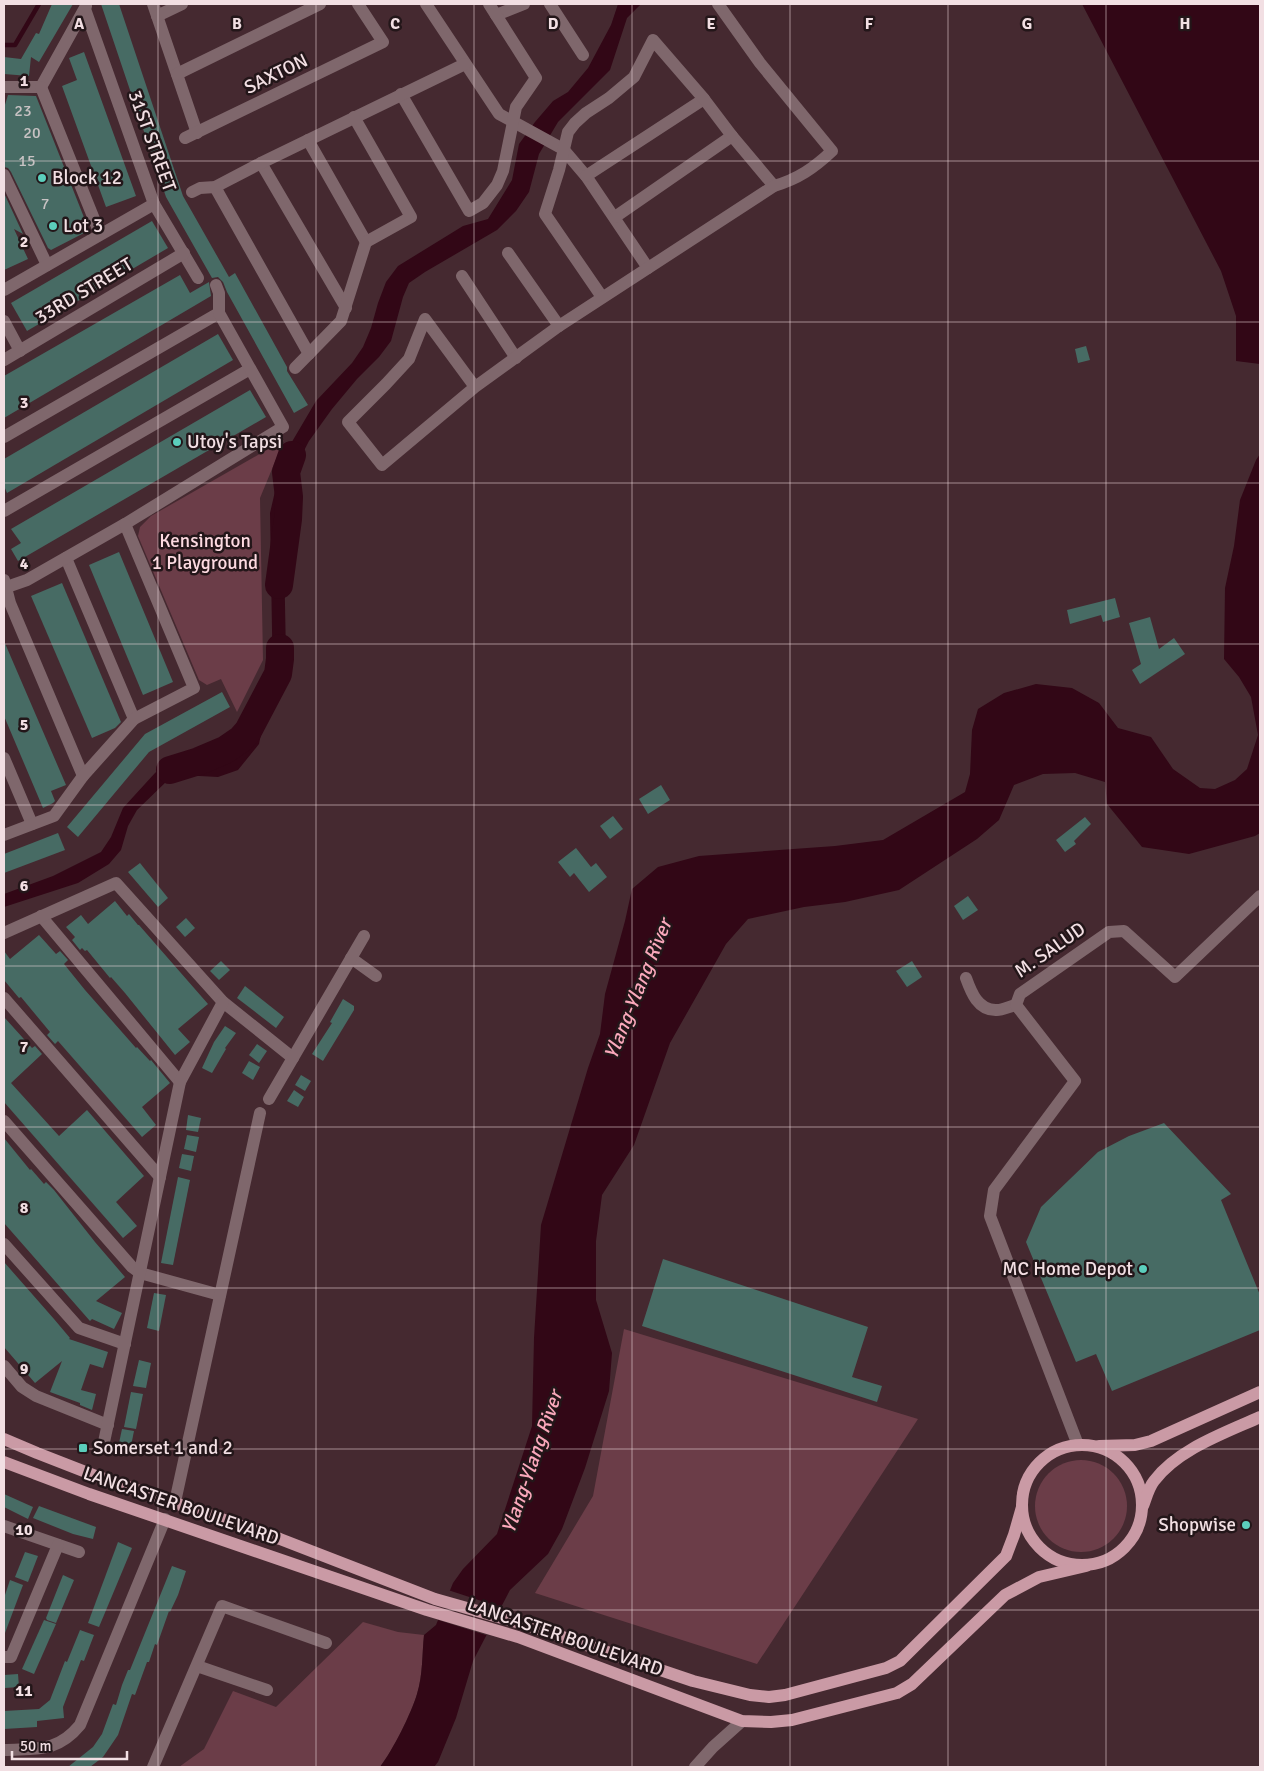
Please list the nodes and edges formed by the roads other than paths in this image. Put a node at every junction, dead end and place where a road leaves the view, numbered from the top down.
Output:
1 (182, 4) edge
2 (320, 4) edge
3 (358, 4) edge
4 (426, 4) edge
5 (489, 4) edge
6 (524, 4) edge
7 (550, 4) edge
8 (718, 4) edge
9 (86, 7) edge
10 (155, 10) edge
11 (496, 15) junction
12 (583, 55) dead end
13 (465, 64) junction
14 (177, 74) junction
15 (4, 86) edge
16 (41, 87) junction
17 (401, 94) junction
18 (704, 99) junction
19 (354, 117) junction
20 (512, 122) junction
21 (197, 133) junction
22 (732, 136) junction
23 (185, 138) dead end
24 (308, 140) junction
25 (563, 149) junction
26 (261, 163) junction
27 (4, 175) edge
28 (586, 176) junction
29 (774, 186) junction
30 (215, 187) junction
31 (192, 192) dead end
32 (154, 204) junction
33 (615, 217) junction
34 (100, 234) junction
35 (366, 242) junction
36 (184, 253) junction
37 (508, 253) dead end
38 (47, 265) junction
39 (648, 268) junction
40 (462, 276) dead end
41 (198, 278) dead end
42 (216, 285) dead end
43 (4, 290) edge
44 (602, 297) junction
45 (346, 308) junction
46 (219, 313) junction
47 (4, 321) edge
48 (559, 326) junction
49 (20, 351) junction
50 (309, 354) junction
51 (516, 358) junction
52 (4, 360) edge
53 (295, 368) dead end
54 (250, 369) junction
55 (475, 387) junction
56 (4, 437) edge
57 (4, 511) edge
58 (125, 524) junction
59 (66, 558) junction
60 (4, 585) edge
61 (134, 719) junction
62 (4, 758) edge
63 (83, 776) junction
64 (32, 824) junction
65 (4, 835) edge
66 (1260, 896) edge
67 (41, 916) junction
68 (4, 933) edge
69 (364, 936) dead end
70 (351, 958) junction
71 (376, 976) dead end
72 (966, 978) dead end
73 (4, 998) edge
74 (222, 1002) junction
75 (1016, 1004) junction
76 (293, 1058) junction
77 (180, 1082) junction
78 (270, 1099) dead end
79 (260, 1113) dead end
80 (4, 1121) edge
81 (160, 1177) junction
82 (4, 1244) edge
83 (140, 1273) junction
84 (220, 1295) junction
85 (125, 1344) junction
86 (4, 1366) edge
87 (1260, 1392) edge
88 (1260, 1417) edge
89 (108, 1425) junction
90 (4, 1439) edge
91 (104, 1442) dead end
92 (1078, 1445) junction
93 (1094, 1447) junction
94 (4, 1462) edge
95 (175, 1502) junction
96 (1022, 1507) junction
97 (1142, 1509) junction
98 (213, 1516) junction
99 (165, 1519) junction
100 (4, 1526) edge
101 (208, 1534) junction
102 (58, 1545) junction
103 (79, 1552) dead end
104 (1086, 1566) junction
105 (326, 1643) dead end
106 (4, 1658) edge
107 (196, 1666) junction
108 (267, 1690) dead end
109 (742, 1721) junction
110 (4, 1750) edge
111 (153, 1767) edge
112 (695, 1767) edge

1 - 10 street
2 - 14 street
3 - 21 street, SAXTON
4 - 13 street
5 - 11 street
6 - 11 street
7 - 12 street
8 - 29 street
9 - 16 street
9 - 32 street, 31ST STREET
10 - 14 street
11 - 20 street
13 - 17 street
13 - 20 street
14 - 21 street
15 - 16 street
16 - 34 street
17 - 19 street
17 - 20 street
18 - 22 street
18 - 25 street
18 - 28 street
19 - 24 street
19 - 35 street
20 - 25 street
21 - 23 street, SAXTON
22 - 29 street
22 - 33 street
24 - 26 street
24 - 35 street
25 - 28 street
25 - 44 street
26 - 30 street
26 - 45 street
27 - 38 street
28 - 33 street
29 - 39 street
30 - 31 street
30 - 50 street
32 - 34 street
32 - 36 street, 31ST STREET
33 - 39 street
34 - 38 street
35 - 45 street
36 - 41 street, 31ST STREET
36 - 49 street, 33RD STREET
37 - 48 street
38 - 43 street
39 - 44 street
40 - 51 street
42 - 46 street
44 - 48 street
45 - 50 street
46 - 54 street
46 - 56 street
47 - 49 street
48 - 51 street
49 - 52 street, 33RD STREET
50 - 53 street
51 - 55 street
54 - 57 street
54 - 58 street
55 - 55 street
58 - 59 street
58 - 61 street
59 - 60 street
59 - 61 street
60 - 63 street
61 - 63 street
62 - 64 street
63 - 64 street
64 - 65 street
66 - 75 street, M. SALUD
67 - 68 street
67 - 74 street
67 - 77 street
69 - 70 street
70 - 71 street
70 - 76 street
72 - 75 street
73 - 81 street
74 - 76 street
74 - 77 street
75 - 92 street, M. SALUD
76 - 78 street
77 - 81 street
79 - 84 street
80 - 83 street
81 - 83 street
82 - 85 street
83 - 84 street
83 - 85 street
84 - 95 street
85 - 89 street
86 - 89 street
87 - 93 main road
88 - 97 main road
89 - 91 street
90 - 95 main road, LANCASTER BOULEVARD
92 - 93 main road
92 - 96 main road
93 - 97 main road
94 - 99 main road, LANCASTER BOULEVARD
95 - 98 main road, LANCASTER BOULEVARD
96 - 98 main road, LANCASTER BOULEVARD
96 - 104 main road
97 - 104 main road
98 - 101 main road
99 - 101 main road, LANCASTER BOULEVARD
99 - 110 street
100 - 102 street
101 - 109 main road, LANCASTER BOULEVARD
102 - 103 street
102 - 106 street
104 - 109 main road, LANCASTER BOULEVARD
105 - 107 street
107 - 108 street
107 - 111 street
109 - 112 street

